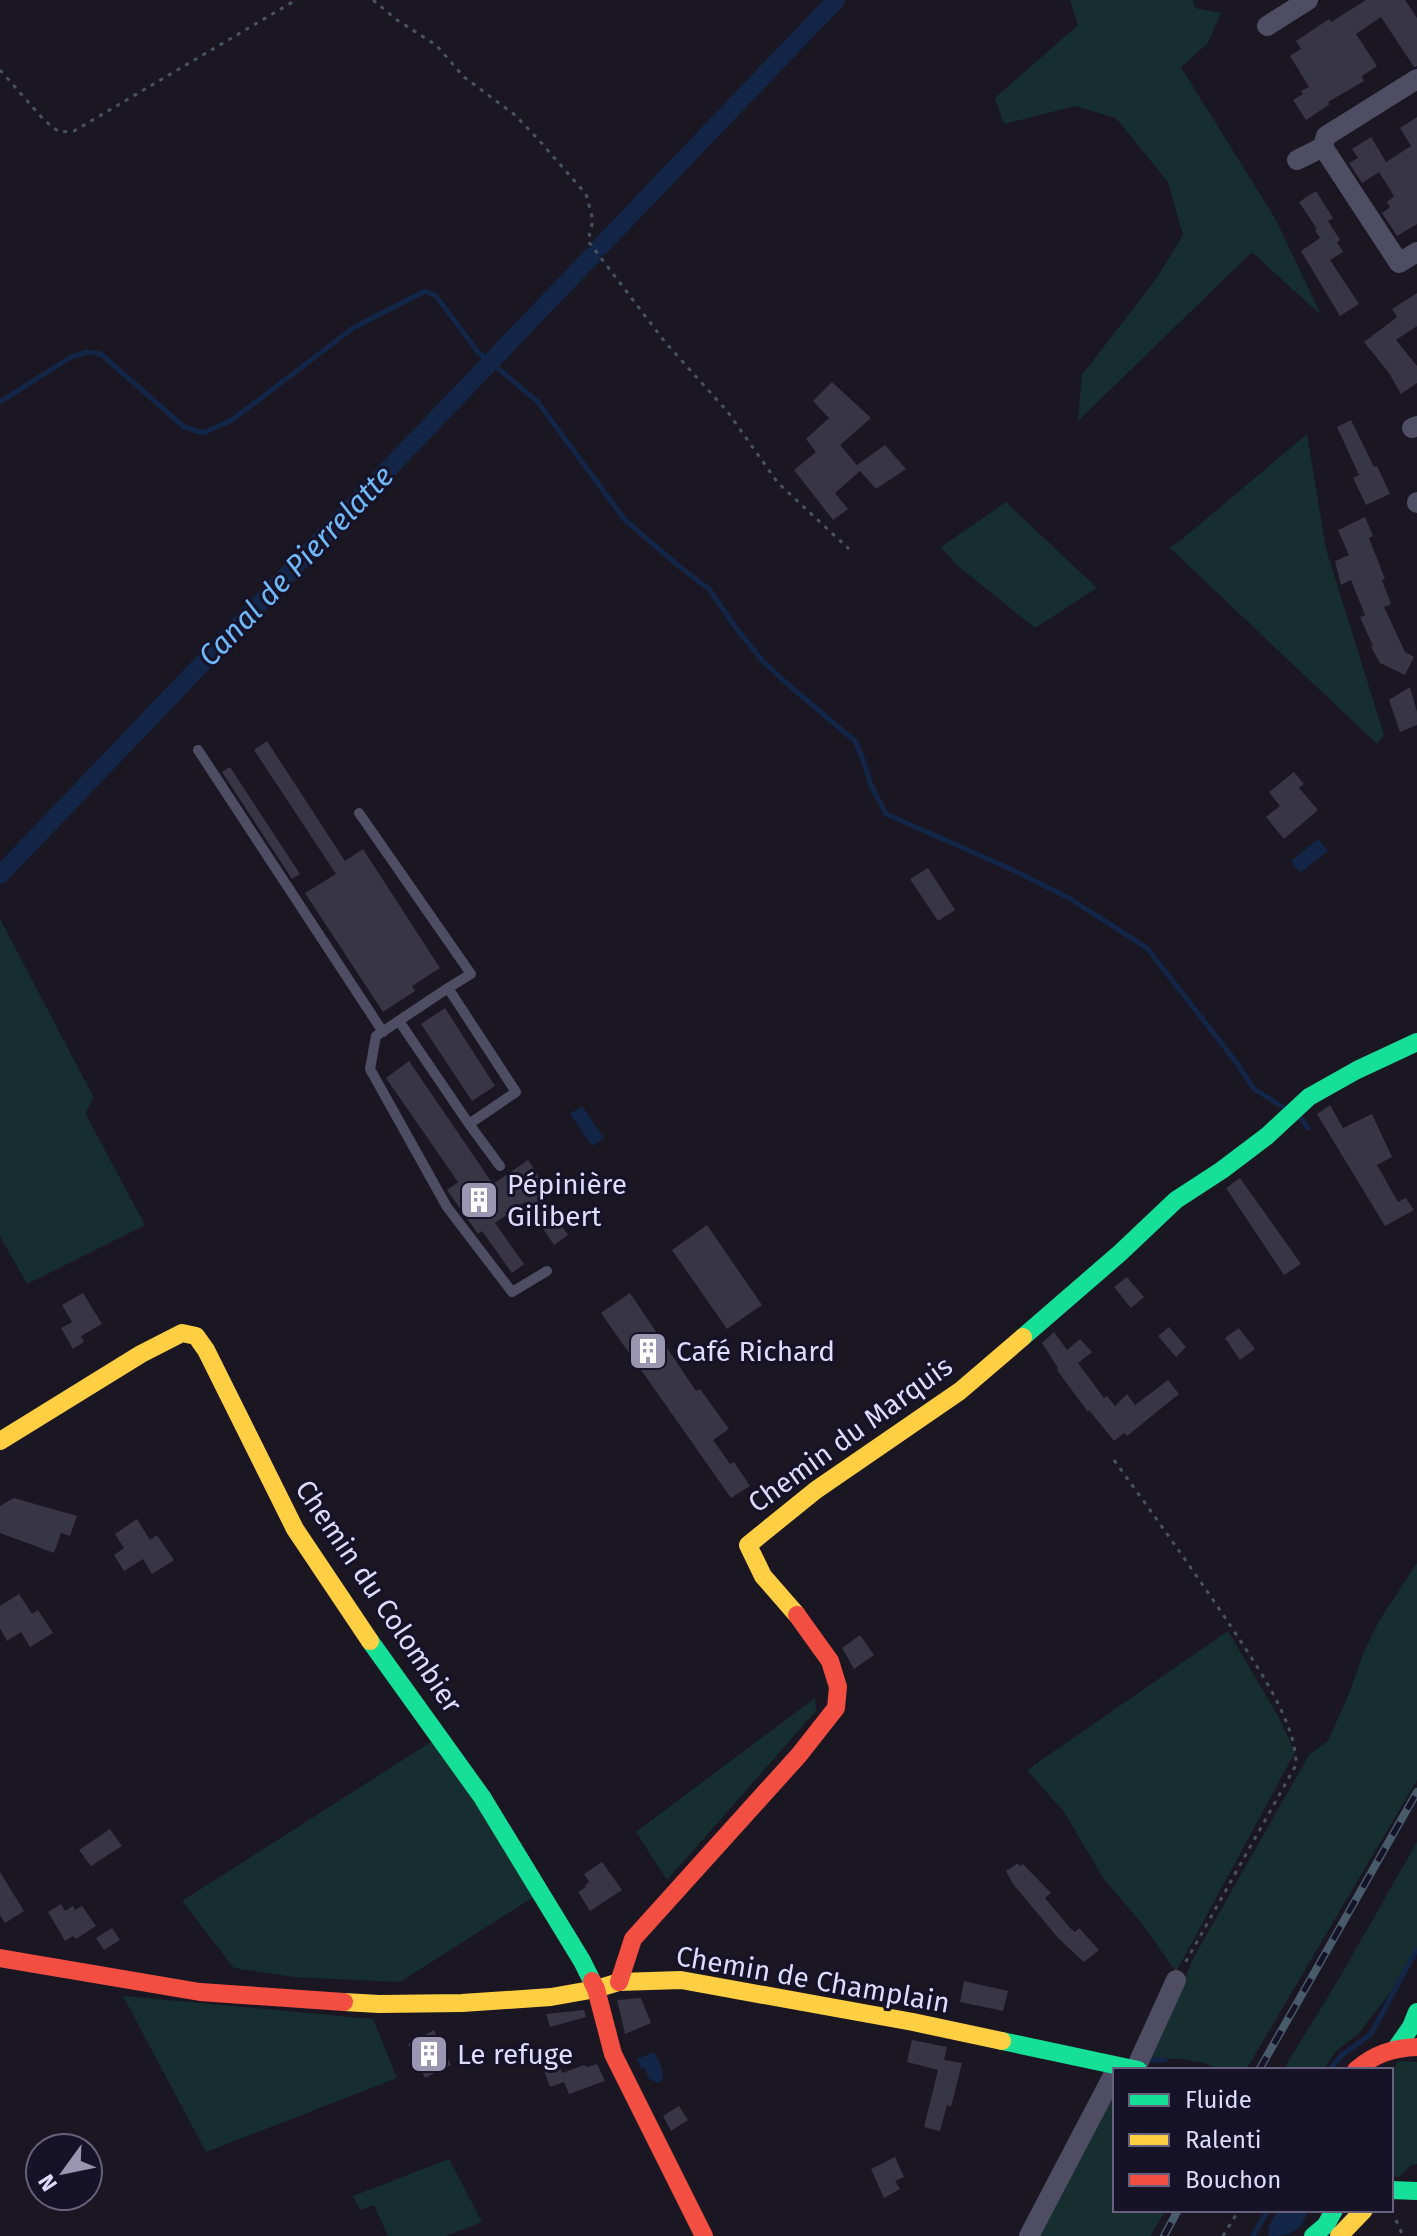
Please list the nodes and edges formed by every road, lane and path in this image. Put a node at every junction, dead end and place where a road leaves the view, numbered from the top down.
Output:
1 (296, 0) edge
2 (373, 0) edge
3 (1308, 0) edge
4 (1267, 26) dead end
5 (0, 70) edge
6 (1417, 79) edge
7 (1323, 147) junction
8 (1297, 160) dead end
9 (1417, 252) edge
10 (849, 549) dead end
11 (198, 750) dead end
12 (359, 813) dead end
13 (448, 988) junction
14 (399, 1021) junction
15 (383, 1032) junction
16 (1417, 1042) edge
17 (469, 1124) junction
18 (500, 1166) dead end
19 (547, 1271) dead end
20 (0, 1441) edge
21 (1114, 1460) dead end
22 (0, 1958) edge
23 (1176, 1980) joint
24 (619, 1982) junction
25 (596, 1989) junction
26 (1417, 2012) edge
27 (1397, 2047) junction
28 (1417, 2047) edge
29 (1115, 2068) edge
30 (1125, 2068) edge
31 (1359, 2068) edge
32 (1113, 2089) edge
33 (1393, 2190) edge
34 (1417, 2191) edge
35 (1238, 2212) edge
36 (1333, 2212) edge
37 (1362, 2212) edge
38 (1396, 2220) dead end
39 (704, 2236) edge
40 (1029, 2236) edge
41 (1223, 2236) edge
42 (1313, 2236) edge
43 (1339, 2236) edge
44 (1403, 2236) edge

1 - 5 path
2 - 10 path
3 - 4 street
6 - 7 street
7 - 8 street
7 - 9 street
11 - 15 lane
12 - 13 lane
13 - 14 lane
13 - 17 lane
14 - 15 lane
14 - 17 lane
15 - 19 lane
16 - 24 street, Chemin du Marquis
17 - 18 lane
20 - 25 street, Chemin du Colombier
21 - 23 path
22 - 25 street, Chemin de Champlain
23 - 30 street
24 - 25 street, Chemin de Champlain
24 - 29 street, Chemin de Champlain
25 - 39 street
26 - 27 street
27 - 28 street
27 - 31 street
32 - 40 street
33 - 34 street
35 - 41 path
36 - 42 street
37 - 43 street
38 - 44 path

